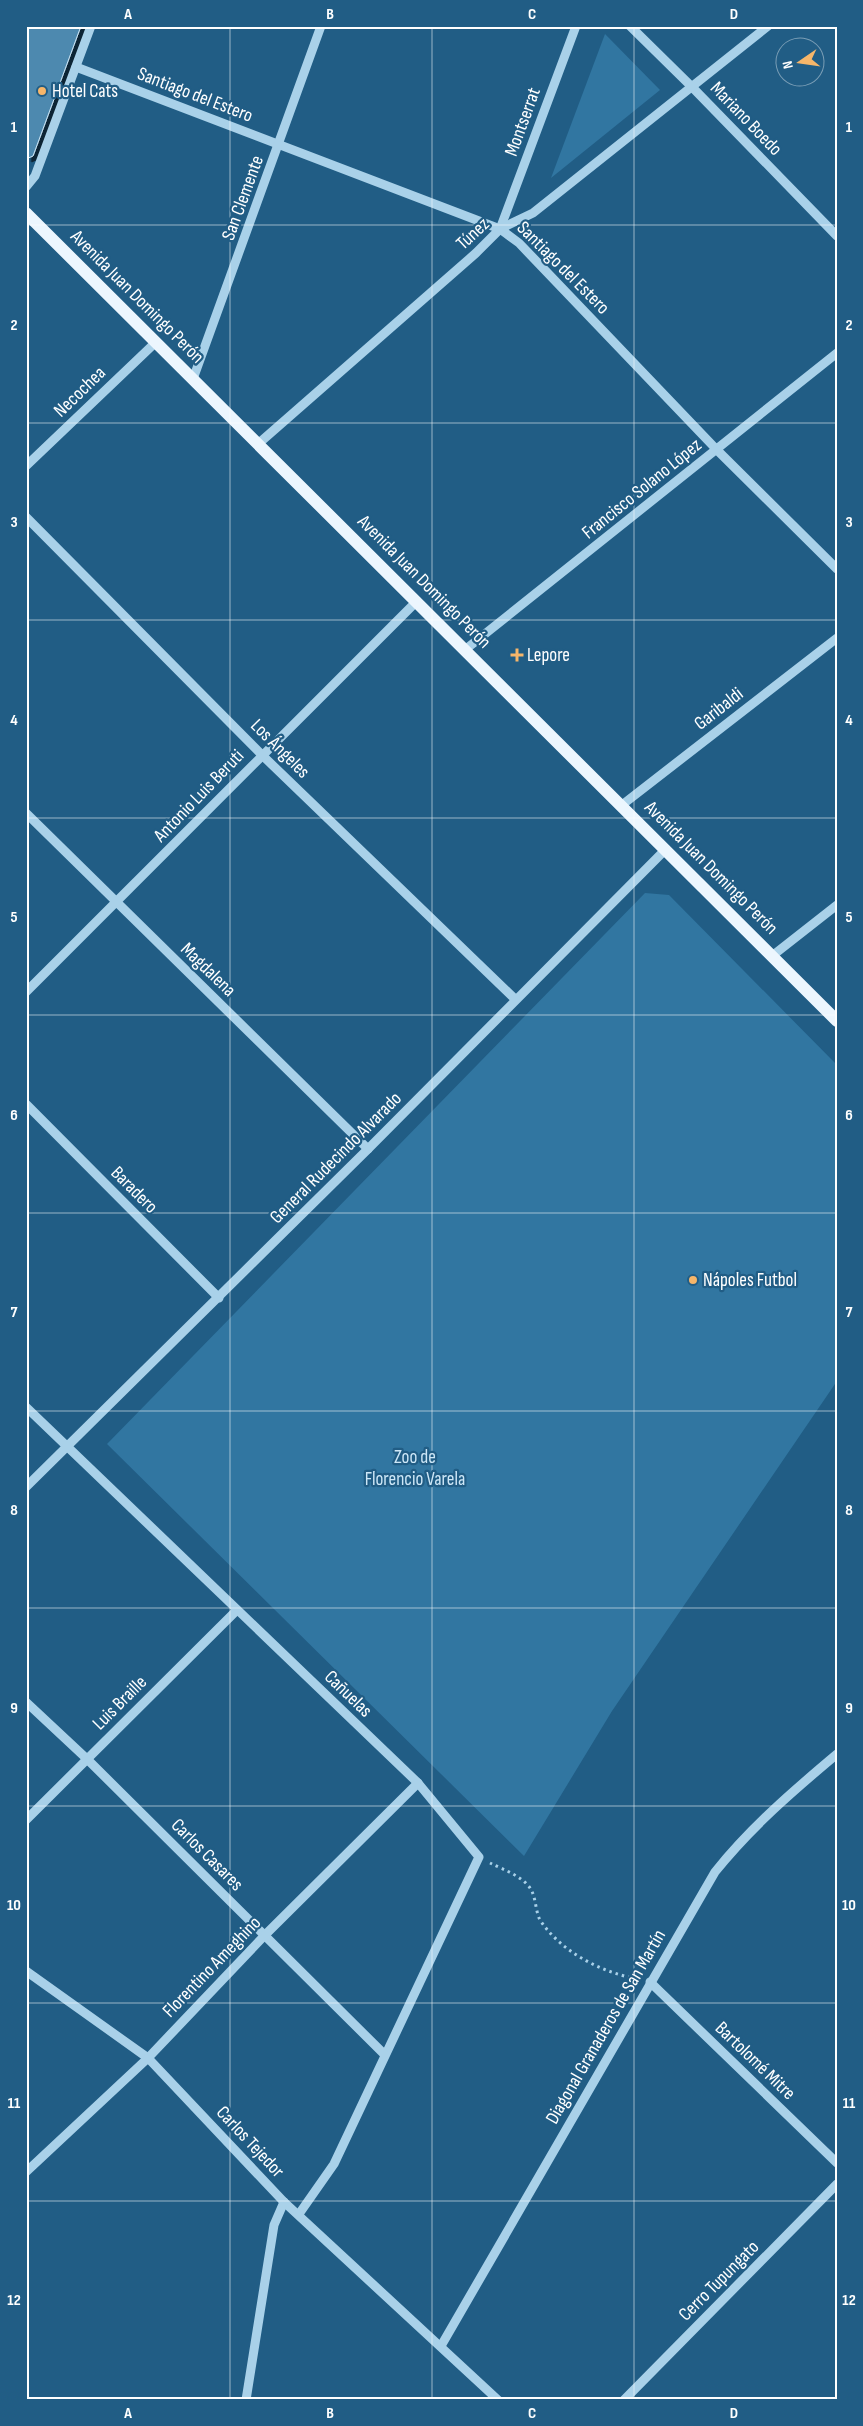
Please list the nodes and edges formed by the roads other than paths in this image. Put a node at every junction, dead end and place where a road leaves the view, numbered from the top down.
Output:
1 (91, 26) edge
2 (321, 26) edge
3 (576, 26) edge
4 (630, 26) edge
5 (768, 26) edge
6 (76, 67) junction
7 (693, 88) junction
8 (280, 144) junction
9 (26, 187) edge
10 (26, 213) edge
11 (500, 229) junction
12 (837, 236) edge
13 (156, 342) junction
14 (837, 353) edge
15 (194, 380) junction
16 (258, 444) junction
17 (717, 450) junction
18 (26, 466) edge
19 (26, 517) edge
20 (837, 569) edge
21 (417, 601) junction
22 (837, 638) edge
23 (466, 650) junction
24 (262, 755) junction
25 (622, 806) junction
26 (26, 813) edge
27 (666, 849) junction
28 (117, 904) junction
29 (837, 905) edge
30 (772, 956) junction
31 (26, 992) edge
32 (515, 1000) junction
33 (837, 1021) edge
34 (26, 1104) edge
35 (368, 1149) junction
36 (218, 1298) junction
37 (26, 1407) edge
38 (67, 1448) junction
39 (26, 1487) edge
40 (237, 1610) junction
41 (26, 1702) edge
42 (837, 1754) edge
43 (87, 1759) junction
44 (418, 1783) junction
45 (26, 1820) edge
46 (265, 1935) junction
47 (26, 1972) edge
48 (650, 1982) junction
49 (384, 2054) junction
50 (148, 2058) junction
51 (837, 2163) edge
52 (26, 2172) edge
53 (837, 2184) edge
54 (284, 2202) junction
55 (299, 2214) junction
56 (441, 2346) junction
57 (246, 2400) edge
58 (498, 2400) edge
59 (624, 2400) edge

1 - 6 street
2 - 8 street, San Clemente
3 - 11 street, Montserrat
4 - 7 street, Mariano Boedo
5 - 7 street, Túnez
6 - 8 street, Santiago del Estero
6 - 9 street
7 - 11 street, Túnez
7 - 12 street, Mariano Boedo
8 - 11 street, Santiago del Estero
8 - 15 street, San Clemente
10 - 13 main road, Avenida Juan Domingo Perón
11 - 16 street, Túnez
11 - 17 street, Santiago del Estero
13 - 15 main road, Avenida Juan Domingo Perón
13 - 18 street, Necochea
14 - 17 street, Francisco Solano López
15 - 16 main road, Avenida Juan Domingo Perón
16 - 21 main road, Avenida Juan Domingo Perón
17 - 20 street, Santiago del Estero
17 - 23 street, Francisco Solano López
19 - 24 street, Los Ángeles
21 - 23 main road, Avenida Juan Domingo Perón
21 - 24 street, Antonio Luis Beruti
22 - 25 street, Garibaldi
23 - 25 main road, Avenida Juan Domingo Perón
24 - 28 street, Antonio Luis Beruti
24 - 32 street, Los Ángeles
25 - 27 main road, Avenida Juan Domingo Perón
26 - 28 street, Magdalena
27 - 30 main road, Avenida Juan Domingo Perón
27 - 32 street, General Rudecindo Alvarado
28 - 31 street, Antonio Luis Beruti
28 - 35 street, Magdalena
29 - 30 street
30 - 33 main road, Avenida Juan Domingo Perón
32 - 35 street, General Rudecindo Alvarado
34 - 36 street, Baradero
35 - 36 street, General Rudecindo Alvarado
36 - 38 street, General Rudecindo Alvarado
37 - 38 street, Cañuelas
38 - 39 street, General Rudecindo Alvarado
38 - 40 street, Cañuelas
40 - 43 street, Luis Braille
40 - 44 street, Cañuelas
41 - 43 street, Carlos Casares
42 - 48 street, Diagonal Granaderos de San Martín
43 - 45 street, Luis Braille
43 - 46 street, Carlos Casares
44 - 46 street, Florentino Ameghino
44 - 49 street, Cañuelas
46 - 49 street, Carlos Casares
46 - 50 street, Florentino Ameghino
47 - 50 street, Carlos Tejedor
48 - 51 street, Bartolomé Mitre
48 - 56 street, Diagonal Granaderos de San Martín
49 - 55 street
50 - 52 street, Florentino Ameghino
50 - 54 street, Carlos Tejedor
53 - 59 street, Cerro Tupungato
54 - 55 street, Carlos Tejedor
54 - 57 street
55 - 56 street, Carlos Tejedor
56 - 58 street, Carlos Tejedor

